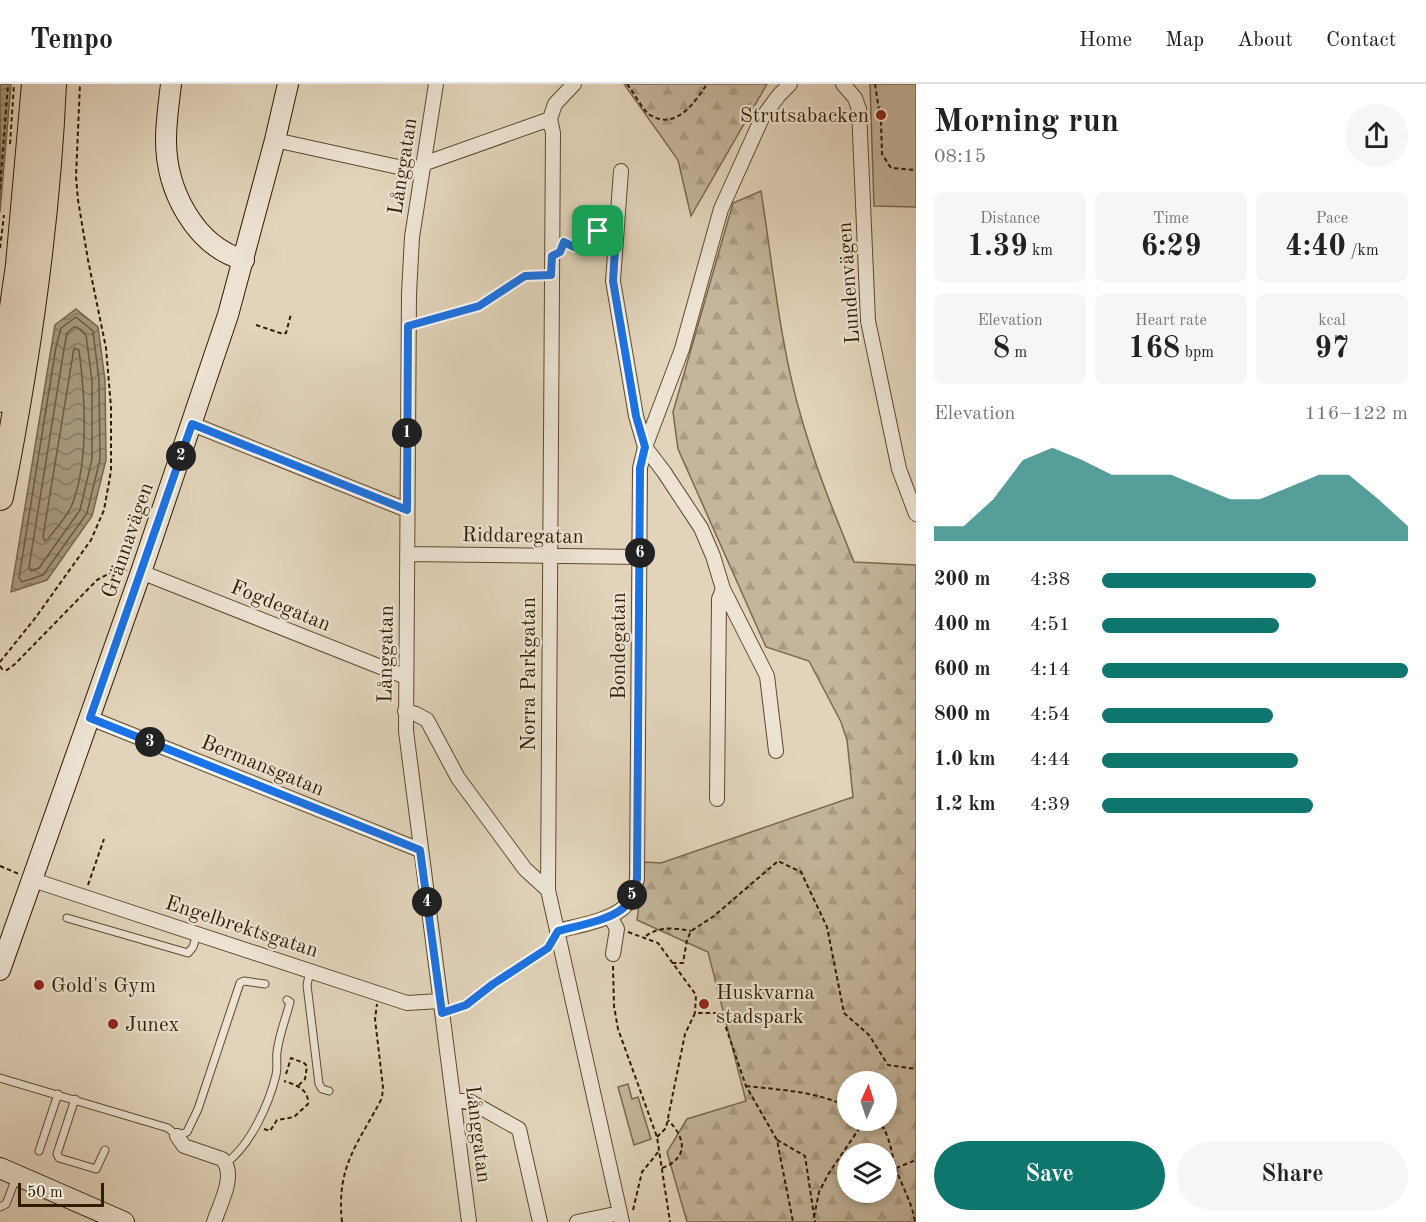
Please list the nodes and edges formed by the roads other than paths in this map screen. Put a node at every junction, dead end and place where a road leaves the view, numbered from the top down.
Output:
1 (34, 84) edge
2 (54, 84) edge
3 (171, 84) edge
4 (288, 84) edge
5 (436, 84) edge
6 (574, 84) edge
7 (790, 84) edge
8 (843, 84) edge
9 (550, 119) junction
10 (275, 140) junction
11 (422, 168) junction
12 (621, 171) dead end
13 (244, 260) junction
14 (0, 399) edge
15 (192, 424) junction
16 (645, 447) junction
17 (0, 497) edge
18 (407, 510) junction
19 (916, 514) edge
20 (407, 554) junction
21 (550, 556) junction
22 (640, 557) junction
23 (141, 572) junction
24 (723, 589) junction
25 (406, 677) junction
26 (405, 711) junction
27 (90, 718) junction
28 (776, 751) dead end
29 (717, 799) dead end
30 (420, 850) junction
31 (28, 878) junction
32 (548, 890) junction
33 (610, 916) junction
34 (68, 918) dead end
35 (558, 931) junction
36 (197, 934) junction
37 (613, 954) road end
38 (0, 970) edge
39 (310, 971) junction
40 (266, 984) dead end
41 (287, 1000) dead end
42 (441, 1007) junction
43 (0, 1078) edge
44 (329, 1091) dead end
45 (58, 1094) junction
46 (75, 1099) junction
47 (454, 1100) junction
48 (177, 1136) junction
49 (39, 1150) dead end
50 (105, 1150) dead end
51 (226, 1163) junction
52 (8, 1172) edge
53 (0, 1207) edge
54 (621, 1217) edge
55 (124, 1222) edge
56 (214, 1222) edge
57 (469, 1222) edge
58 (540, 1222) edge
59 (577, 1222) edge

1 - 14 highway
2 - 17 highway
3 - 13 main road
4 - 10 main road, Grännavägen
5 - 11 street, Långgatan
6 - 9 street
7 - 16 street
8 - 19 street, Lundenvägen
9 - 11 street
9 - 21 street, Norra Parkgatan
10 - 11 street
10 - 13 main road, Grännavägen
11 - 18 street, Långgatan
12 - 16 street, Bondegatan
13 - 15 main road, Grännavägen
15 - 18 street
15 - 23 main road, Grännavägen
16 - 22 street, Bondegatan
16 - 24 street
18 - 20 street, Långgatan
20 - 21 street, Riddaregatan
20 - 25 street, Långgatan
21 - 22 street, Riddaregatan
21 - 32 street, Norra Parkgatan
22 - 33 street, Bondegatan
23 - 25 street, Fogdegatan
23 - 27 main road, Grännavägen
24 - 28 street
24 - 29 street
25 - 26 street, Långgatan
26 - 30 street, Långgatan
26 - 32 street
27 - 30 street, Bermansgatan
27 - 31 main road, Grännavägen
30 - 42 street, Långgatan
31 - 36 street, Engelbrektsgatan
31 - 38 main road, Grännavägen
32 - 35 street, Norra Parkgatan
33 - 35 street, Bondegatan
33 - 37 street
34 - 36 lane
35 - 54 street, Norra Parkgatan
36 - 39 street, Engelbrektsgatan
39 - 42 street, Engelbrektsgatan
39 - 44 lane
40 - 48 lane
41 - 51 lane
42 - 47 street, Långgatan
43 - 45 lane
45 - 46 lane
45 - 49 lane
46 - 48 lane
46 - 50 lane
47 - 57 street, Långgatan
47 - 58 street
48 - 51 street
51 - 56 street
52 - 53 lane
52 - 55 main road
54 - 59 street

